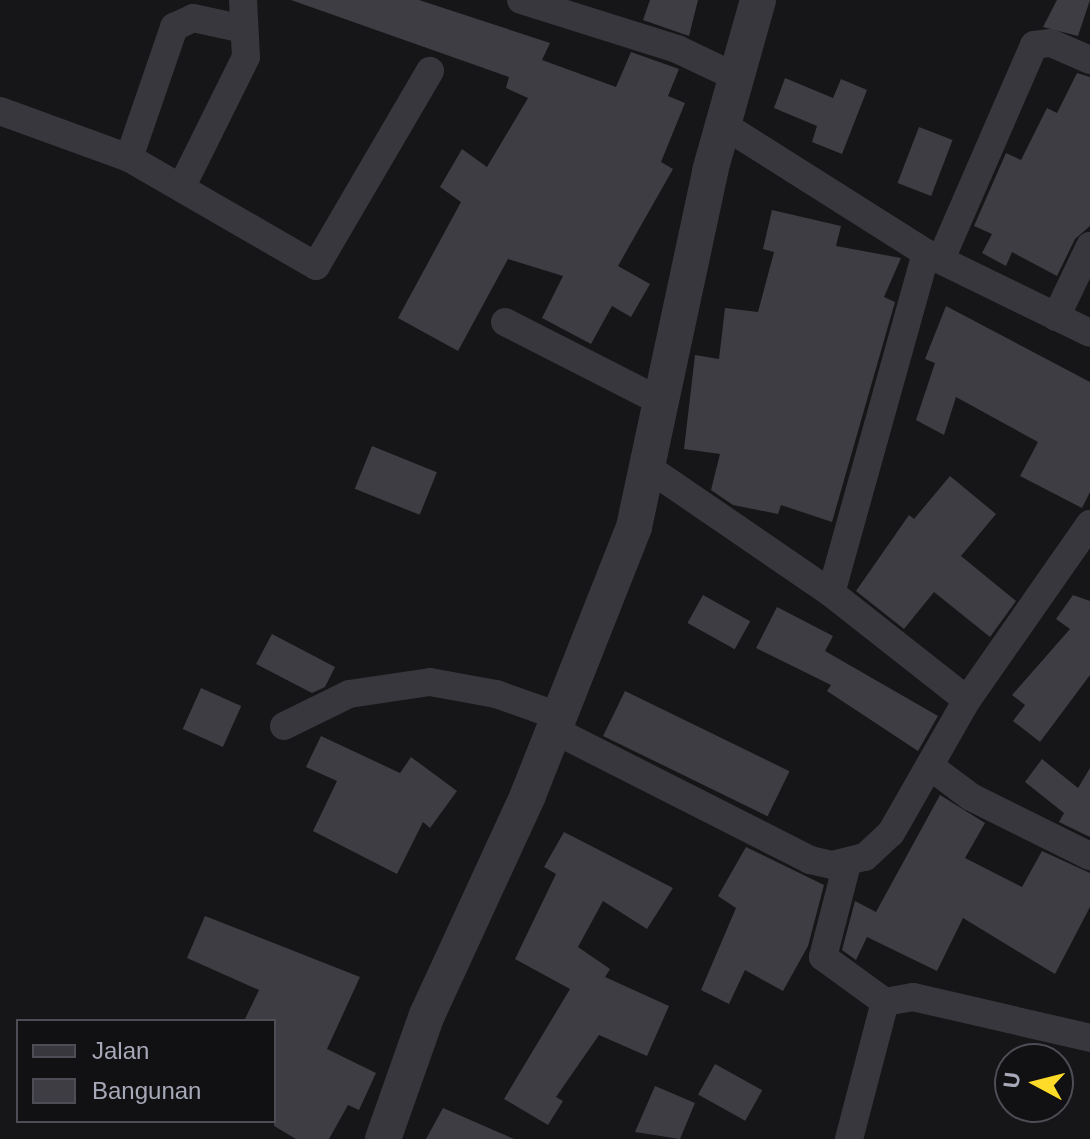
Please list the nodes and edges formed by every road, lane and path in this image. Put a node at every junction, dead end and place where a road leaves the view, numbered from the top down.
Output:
1 (243, 0) edge
2 (521, 0) edge
3 (758, 0) edge
4 (244, 29) junction
5 (1090, 60) edge
6 (430, 71) dead end
7 (736, 77) junction
8 (0, 111) edge
9 (722, 124) junction
10 (129, 158) junction
11 (182, 186) junction
12 (1090, 246) edge
13 (934, 256) junction
14 (1056, 317) junction
15 (505, 322) dead end
16 (1090, 333) edge
17 (662, 402) junction
18 (650, 469) junction
19 (1090, 524) edge
20 (831, 593) junction
21 (967, 700) junction
22 (555, 723) junction
23 (284, 726) dead end
24 (931, 767) junction
25 (1090, 856) edge
26 (847, 864) junction
27 (885, 1002) junction
28 (1090, 1038) edge
29 (383, 1139) edge
30 (849, 1139) edge

1 - 4 street
2 - 7 street
3 - 7 street
4 - 10 street
4 - 11 street
5 - 13 street
6 - 11 street
7 - 9 street
8 - 10 street
9 - 13 street
9 - 17 street
10 - 11 street
12 - 14 street
13 - 14 street
13 - 20 street
14 - 16 street
15 - 17 street
17 - 18 street
18 - 20 street
18 - 22 street
19 - 21 street
20 - 21 street
21 - 24 street
22 - 23 street
22 - 26 street
22 - 29 street
24 - 25 street
24 - 26 street
26 - 27 street
27 - 28 street
27 - 30 street

